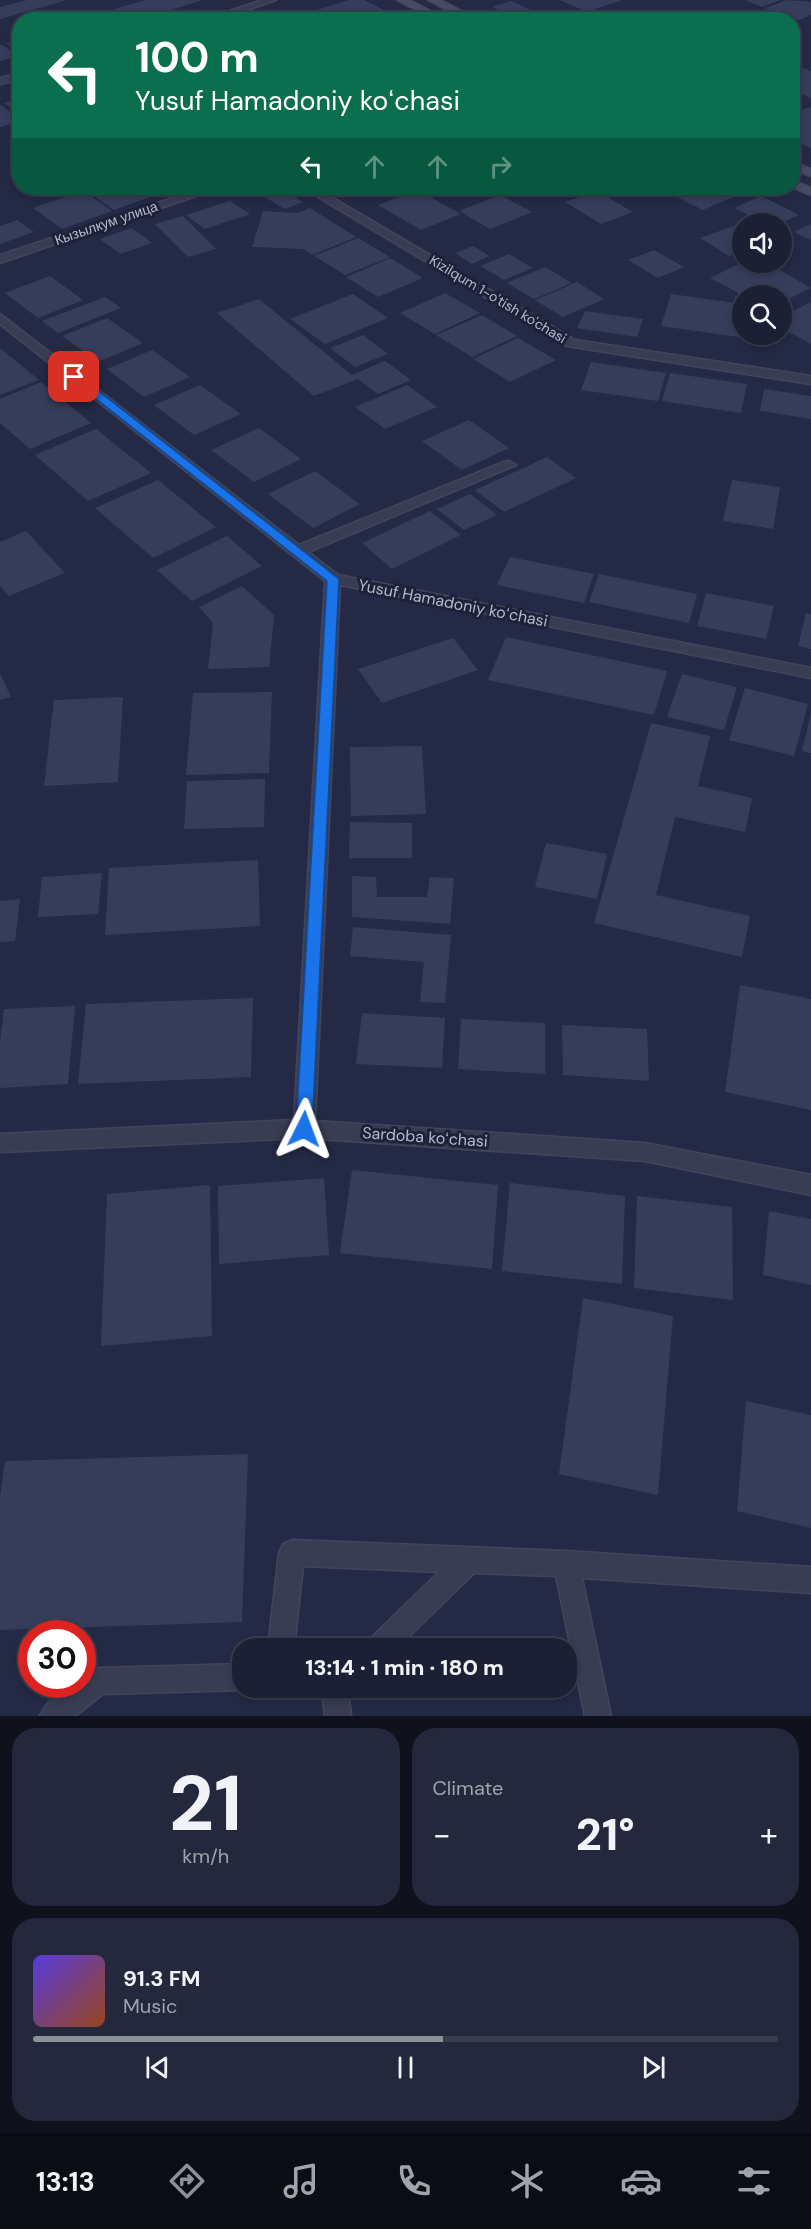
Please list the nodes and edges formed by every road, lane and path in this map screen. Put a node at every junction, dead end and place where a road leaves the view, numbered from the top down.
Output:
1 (271, 0) edge
2 (402, 0) edge
3 (433, 0) edge
4 (233, 12) edge
5 (427, 12) edge
6 (458, 12) edge
7 (192, 195) edge
8 (321, 195) edge
9 (0, 259) edge
10 (0, 318) edge
11 (811, 380) edge
12 (509, 465) dead end
13 (298, 551) junction
14 (333, 579) junction
15 (811, 673) edge
16 (304, 1129) junction
17 (0, 1143) edge
18 (811, 1185) edge
19 (469, 1560) junction
20 (566, 1564) junction
21 (811, 1580) edge
22 (282, 1638) edge
23 (389, 1638) edge
24 (232, 1677) edge
25 (53, 1716) edge
26 (598, 1716) edge

1 - 4 street
2 - 5 main road
3 - 6 main road
7 - 9 street, Кызылкум улица
8 - 11 street, Kizilqum 1-o'tish ko'chasi
10 - 13 street, Yusuf Hamadoniy koʻchasi
12 - 13 street
13 - 14 street, Yusuf Hamadoniy koʻchasi
14 - 15 street, Yusuf Hamadoniy koʻchasi
14 - 16 street
16 - 17 street, Sardoba koʻchasi
16 - 18 street, Sardoba koʻchasi
19 - 20 street
19 - 22 street
19 - 23 street
20 - 21 street
20 - 26 street
24 - 25 street

